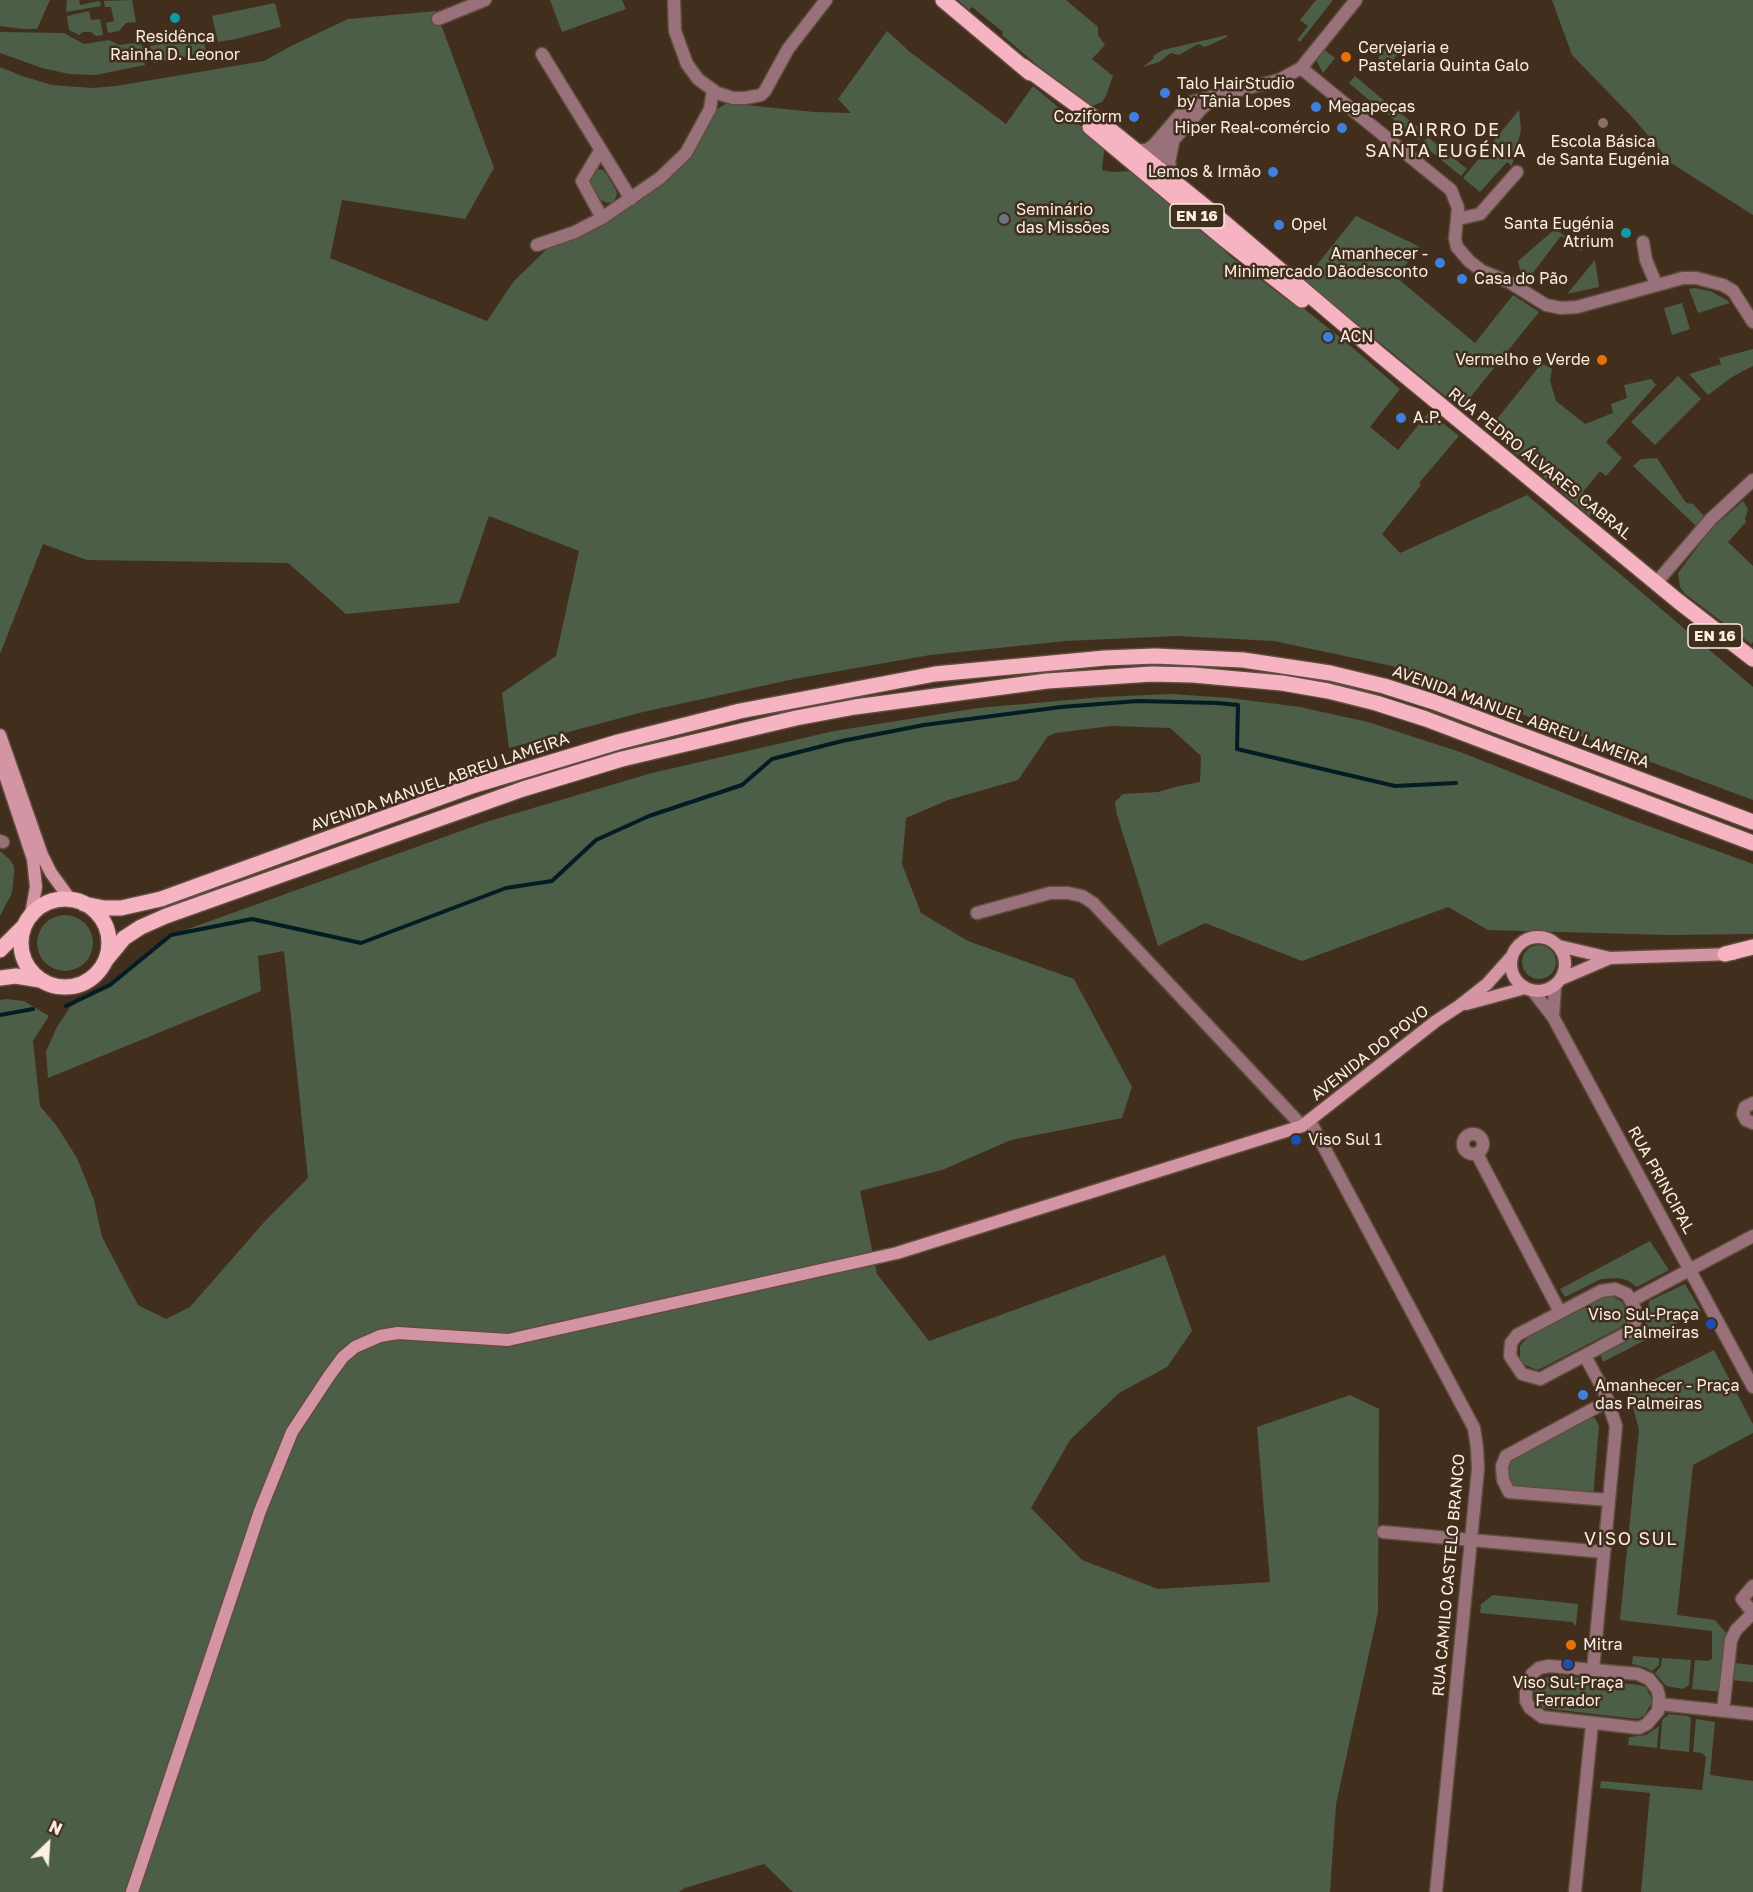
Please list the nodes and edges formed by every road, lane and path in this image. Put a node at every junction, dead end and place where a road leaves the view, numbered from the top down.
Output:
1 (485, 0) edge
2 (674, 0) edge
3 (826, 0) edge
4 (943, 0) edge
5 (1356, 0) edge
6 (466, 4) edge
7 (438, 19) dead end
8 (542, 54) dead end
9 (1023, 66) junction
10 (1301, 68) junction
11 (713, 90) junction
12 (1220, 94) junction
13 (1101, 136) junction
14 (1173, 142) junction
15 (1154, 145) junction
16 (1135, 150) junction
17 (600, 151) junction
18 (1152, 164) junction
19 (1517, 172) dead end
20 (1168, 184) junction
21 (631, 199) junction
22 (602, 218) junction
23 (1458, 219) junction
24 (1223, 221) junction
25 (1223, 238) junction
26 (1643, 242) dead end
27 (537, 245) dead end
28 (1268, 258) junction
29 (1656, 284) junction
30 (1753, 322) edge
31 (1380, 356) junction
32 (1753, 480) edge
33 (1656, 583) junction
34 (1678, 601) junction
35 (1753, 659) edge
36 (1753, 670) edge
37 (0, 735) edge
38 (0, 760) edge
39 (1753, 822) edge
40 (1753, 843) edge
41 (77, 902) junction
42 (977, 913) dead end
43 (28, 920) junction
44 (1559, 946) junction
45 (1753, 947) edge
46 (0, 950) edge
47 (1725, 954) junction
48 (1753, 954) edge
49 (1512, 956) junction
50 (1610, 958) junction
51 (106, 960) junction
52 (0, 978) edge
53 (40, 980) junction
54 (1558, 982) junction
55 (1529, 989) junction
56 (1459, 1006) junction
57 (1553, 1017) junction
58 (1753, 1103) edge
59 (1306, 1123) junction
60 (1753, 1123) edge
61 (1477, 1154) dead end
62 (1753, 1236) edge
63 (1690, 1270) junction
64 (1631, 1301) junction
65 (1560, 1312) junction
66 (1585, 1356) junction
67 (1753, 1387) edge
68 (1608, 1401) junction
69 (1609, 1500) junction
70 (1383, 1533) dead end
71 (1470, 1540) junction
72 (1604, 1552) junction
73 (1753, 1587) edge
74 (1593, 1670) junction
75 (1659, 1704) junction
76 (1723, 1711) junction
77 (1753, 1714) edge
78 (1592, 1724) junction
79 (132, 1892) edge
80 (1436, 1892) edge
81 (1575, 1892) edge

1 - 6 street
2 - 11 street
3 - 11 street
4 - 9 main road, RUA PEDRO ÁLVARES CABRAL / EN 16
5 - 10 street
6 - 7 street
8 - 17 street
9 - 13 main road, RUA PEDRO ÁLVARES CABRAL / EN 16
9 - 16 main road, RUA PEDRO ÁLVARES CABRAL / EN 16
10 - 12 street
10 - 23 street
11 - 21 street
12 - 14 street
12 - 15 street
13 - 18 main road
13 - 20 main road, RUA PEDRO ÁLVARES CABRAL / EN 16
14 - 18 street
14 - 20 street
15 - 16 street
15 - 18 street
16 - 18 main road, RUA PEDRO ÁLVARES CABRAL / EN 16
17 - 21 street
17 - 22 street
18 - 20 main road, RUA PEDRO ÁLVARES CABRAL / EN 16
19 - 23 street
20 - 24 main road, RUA PEDRO ÁLVARES CABRAL / EN 16
20 - 25 main road, RUA PEDRO ÁLVARES CABRAL / EN 16
21 - 22 street
22 - 27 street
23 - 29 street
24 - 25 main road
24 - 28 main road, RUA PEDRO ÁLVARES CABRAL / EN 16
25 - 28 main road
25 - 31 main road, RUA PEDRO ÁLVARES CABRAL / EN 16
26 - 29 street
28 - 31 main road, RUA PEDRO ÁLVARES CABRAL / EN 16
29 - 30 street
31 - 33 main road, RUA PEDRO ÁLVARES CABRAL / EN 16
32 - 33 street
33 - 34 main road, RUA PEDRO ÁLVARES CABRAL / EN 16
34 - 35 main road, RUA PEDRO ÁLVARES CABRAL / EN 16
34 - 36 main road, RUA PEDRO ÁLVARES CABRAL / EN 16
37 - 41 street
38 - 43 street
39 - 41 main road, AVENIDA MANUEL ABREU LAMEIRA
40 - 51 main road, AVENIDA MANUEL ABREU LAMEIRA
41 - 43 main road
41 - 51 main road
42 - 59 street, RUA CAMILO CASTELO BRANCO
43 - 46 main road
43 - 53 main road
44 - 49 street, AVENIDA DO POVO
44 - 50 street, AVENIDA DO POVO
44 - 54 street
45 - 47 main road
47 - 48 street, AVENIDA DO POVO
47 - 50 street, AVENIDA DO POVO
49 - 55 street
49 - 56 street, AVENIDA DO POVO
50 - 54 street, AVENIDA DO POVO
51 - 53 main road
52 - 53 main road
54 - 55 street, AVENIDA DO POVO
54 - 57 street
55 - 56 street, AVENIDA DO POVO
55 - 57 street, RUA PRINCIPAL
56 - 59 street, AVENIDA DO POVO
57 - 63 street, RUA PRINCIPAL
58 - 60 street
59 - 71 street, RUA CAMILO CASTELO BRANCO
59 - 79 street
61 - 65 street
62 - 63 street
63 - 64 street
63 - 67 street, RUA PRINCIPAL
64 - 65 street
64 - 66 street
65 - 66 street
66 - 68 street
68 - 69 street
68 - 69 street
69 - 72 street
70 - 71 street
71 - 72 street
71 - 80 street, RUA CAMILO CASTELO BRANCO
72 - 74 street
73 - 76 street
74 - 75 street
74 - 78 street
75 - 76 street
75 - 78 street
76 - 77 street
78 - 81 street

